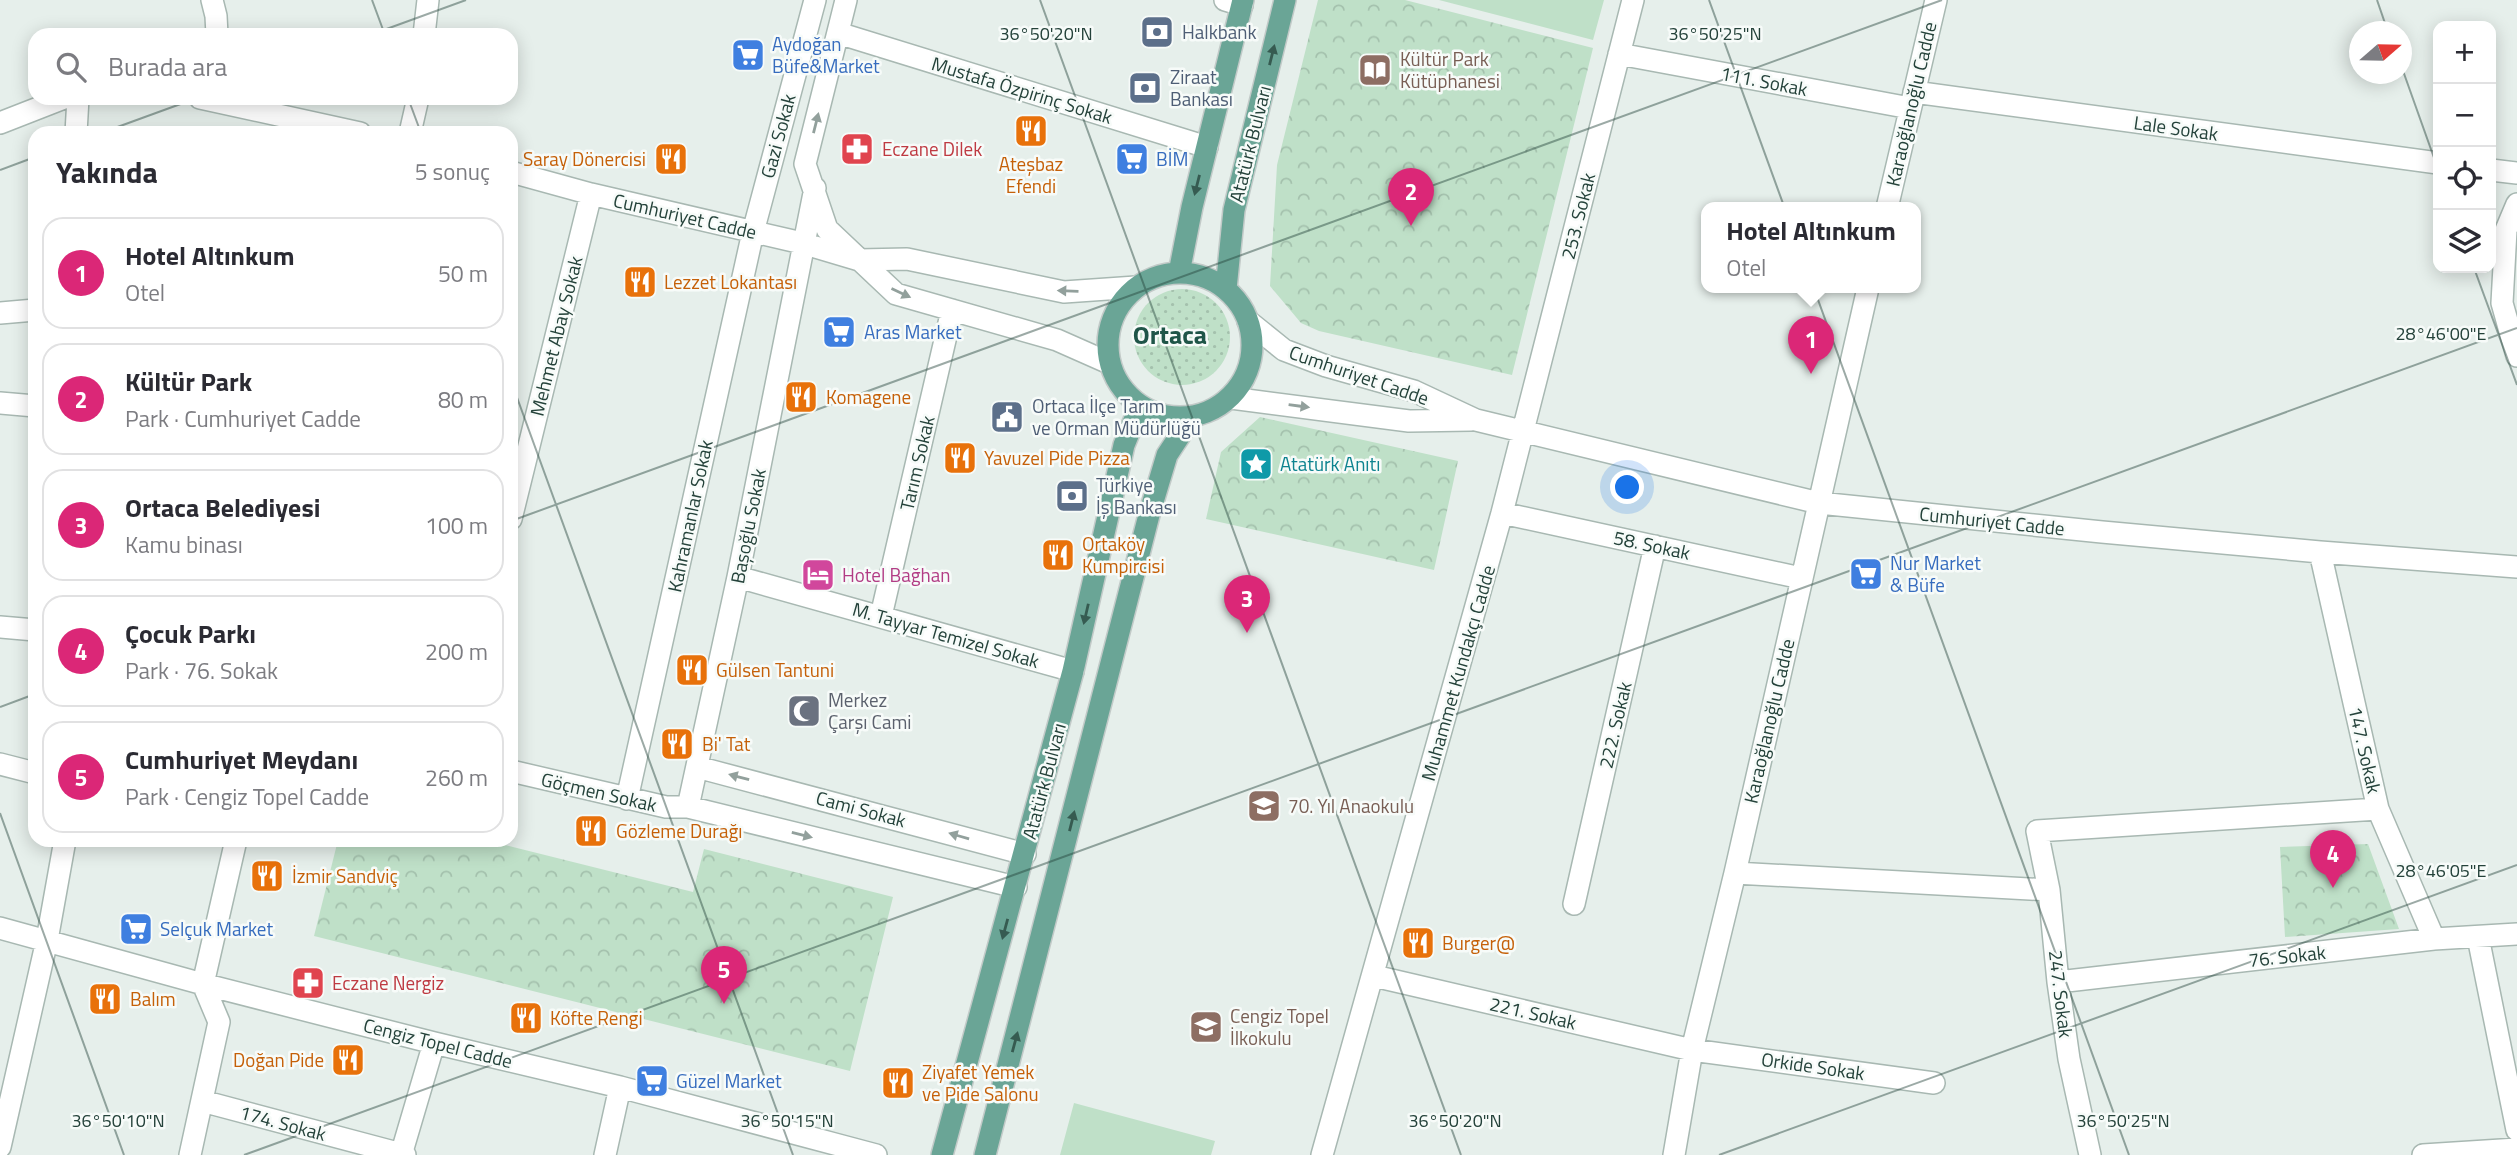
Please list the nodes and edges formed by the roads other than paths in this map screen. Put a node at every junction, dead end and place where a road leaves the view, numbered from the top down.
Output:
1 (212, 0) edge
2 (428, 0) edge
3 (815, 0) edge
4 (846, 0) edge
5 (1285, 0) edge
6 (1633, 0) edge
7 (1936, 0) edge
8 (1237, 2) edge
9 (216, 28) edge
10 (425, 28) edge
11 (838, 33) junction
12 (1619, 54) junction
13 (1912, 100) junction
14 (46, 105) edge
15 (78, 105) edge
16 (240, 105) edge
17 (417, 105) edge
18 (0, 123) edge
19 (76, 126) edge
20 (330, 126) edge
21 (412, 126) edge
22 (1206, 147) junction
23 (2433, 162) edge
24 (2496, 171) edge
25 (2517, 173) edge
26 (518, 174) edge
27 (815, 188) junction
28 (591, 194) junction
29 (1888, 202) edge
30 (2517, 204) edge
31 (753, 232) junction
32 (2511, 233) edge
33 (802, 243) junction
34 (859, 260) junction
35 (1179, 273) junction
36 (1136, 287) junction
37 (1226, 289) junction
38 (1867, 293) edge
39 (952, 310) junction
40 (28, 311) edge
41 (0, 313) edge
42 (1248, 321) junction
43 (2517, 356) edge
44 (1109, 363) junction
45 (1231, 398) junction
46 (0, 403) edge
47 (28, 405) edge
48 (1140, 406) junction
49 (1192, 417) junction
50 (1476, 420) junction
51 (1523, 433) junction
52 (518, 491) edge
53 (1819, 503) junction
54 (1502, 513) junction
55 (1655, 546) junction
56 (2320, 552) junction
57 (2517, 567) edge
58 (738, 577) junction
59 (1801, 578) junction
60 (881, 616) junction
61 (0, 627) edge
62 (28, 629) edge
63 (1073, 671) junction
64 (0, 764) edge
65 (697, 766) junction
66 (28, 771) edge
67 (518, 773) edge
68 (627, 799) junction
69 (688, 807) junction
70 (2378, 809) junction
71 (918, 824) junction
72 (64, 847) edge
73 (234, 847) edge
74 (1025, 854) junction
75 (909, 861) junction
76 (1735, 873) junction
77 (1016, 887) junction
78 (2049, 890) junction
79 (1574, 904) dead end
80 (0, 928) edge
81 (2517, 934) edge
82 (2478, 937) junction
83 (2434, 939) junction
84 (47, 940) junction
85 (1374, 976) junction
86 (2058, 982) junction
87 (203, 984) junction
88 (434, 1043) junction
89 (1692, 1050) junction
90 (1934, 1083) dead end
91 (620, 1087) junction
92 (202, 1101) junction
93 (2517, 1130) edge
94 (0, 1147) edge
95 (2517, 1149) edge
96 (190, 1155) edge
97 (403, 1155) edge
98 (605, 1155) edge
99 (876, 1155) edge
100 (942, 1155) edge
101 (985, 1155) edge
102 (1322, 1155) edge
103 (1674, 1155) edge
104 (2090, 1155) edge
105 (2423, 1155) edge

1 - 9 street
2 - 10 street
3 - 31 street, Gazi Sokak
4 - 11 street, Gazi Sokak
37 -> 5 main road, Atatürk Bulvarı
6 - 12 street, 253. Sokak
7 - 13 street, Karaoğlanoğlu Cadde
8 - 22 main road
11 - 22 street, Mustafa Özpirinç Sokak
27 -> 11 street, Gazi Sokak
12 - 13 street, 111. Sokak
12 - 51 street, 253. Sokak
13 - 23 street, Lale Sokak
13 - 29 street, Karaoğlanoğlu Cadde
14 - 18 street
15 - 19 street
16 - 20 street
17 - 21 street
22 -> 35 main road
24 - 25 street
26 - 28 street, Cumhuriyet Cadde
27 - 33 street, Gazi Sokak
27 - 34 street
28 - 31 street, Cumhuriyet Cadde
28 - 52 street, Mehmet Abay Sokak
30 - 32 street
31 - 33 street, Cumhuriyet Cadde
31 - 68 street, Kahramanlar Sokak
32 - 43 street
33 - 34 street, Cumhuriyet Cadde
33 - 58 street, Başoğlu Sokak
36 -> 34 street, Cumhuriyet Cadde
34 -> 39 street, Cumhuriyet Cadde
35 - 36 main road
35 - 37 main road
36 - 44 main road
37 - 42 main road
38 - 53 street, Karaoğlanoğlu Cadde
39 - 44 street, Cumhuriyet Cadde
39 - 60 street, Tarım Sokak
40 - 41 street
42 - 45 main road
42 - 50 street, Cumhuriyet Cadde
44 - 48 main road
45 - 49 main road
45 -> 50 street, Cumhuriyet Cadde
46 - 47 street
48 - 49 main road
48 -> 63 main road, Atatürk Bulvarı
101 -> 49 main road, Atatürk Bulvarı
50 - 51 street, Cumhuriyet Cadde
51 - 53 street, Cumhuriyet Cadde
51 - 54 street, Muhammet Kundakçı Cadde
53 - 56 street, Cumhuriyet Cadde
53 - 59 street, Karaoğlanoğlu Cadde
54 - 55 street, 58. Sokak
54 - 85 street, Muhammet Kundakçı Cadde
55 - 59 street, 58. Sokak
55 - 79 street, 222. Sokak
56 - 57 street, Cumhuriyet Cadde
56 - 70 street, 147. Sokak
58 - 60 street, M. Tayyar Temizel Sokak
58 - 65 street, Başoğlu Sokak
59 - 76 street, Karaoğlanoğlu Cadde
60 - 63 street, M. Tayyar Temizel Sokak
61 - 62 street
63 - 74 main road, Atatürk Bulvarı
64 - 66 street
65 - 69 street, Başoğlu Sokak
71 -> 65 street, Cami Sokak
67 - 68 street, Göçmen Sokak
68 - 69 street, Göçmen Sokak
69 -> 75 street, Cami Sokak
70 - 78 street, 247. Sokak
70 - 83 street, 147. Sokak
74 -> 71 street, Cami Sokak
71 - 75 street
72 - 84 street
73 - 87 street
74 - 77 main road, Atatürk Bulvarı
75 - 77 street, Cami Sokak
76 - 78 street
76 - 89 street, Karaoğlanoğlu Cadde
77 -> 100 main road, Atatürk Bulvarı
78 - 86 street, 247. Sokak
80 - 84 street, Cengiz Topel Cadde
81 - 82 street, 76. Sokak
82 - 83 street, 76. Sokak
82 - 93 street
83 - 86 street, 76. Sokak
84 - 87 street, Cengiz Topel Cadde
84 - 94 street
85 - 89 street, 221. Sokak
85 - 102 street, Muhammet Kundakçı Cadde
86 - 104 street, 247. Sokak
87 - 88 street, Cengiz Topel Cadde
87 - 92 street
88 - 91 street, Cengiz Topel Cadde
88 - 97 street
89 - 90 street, Orkide Sokak
89 - 103 street, Karaoğlanoğlu Cadde
91 - 98 street
91 - 99 street, Cengiz Topel Cadde
92 - 96 street
92 - 97 street, 174. Sokak
95 - 105 street

